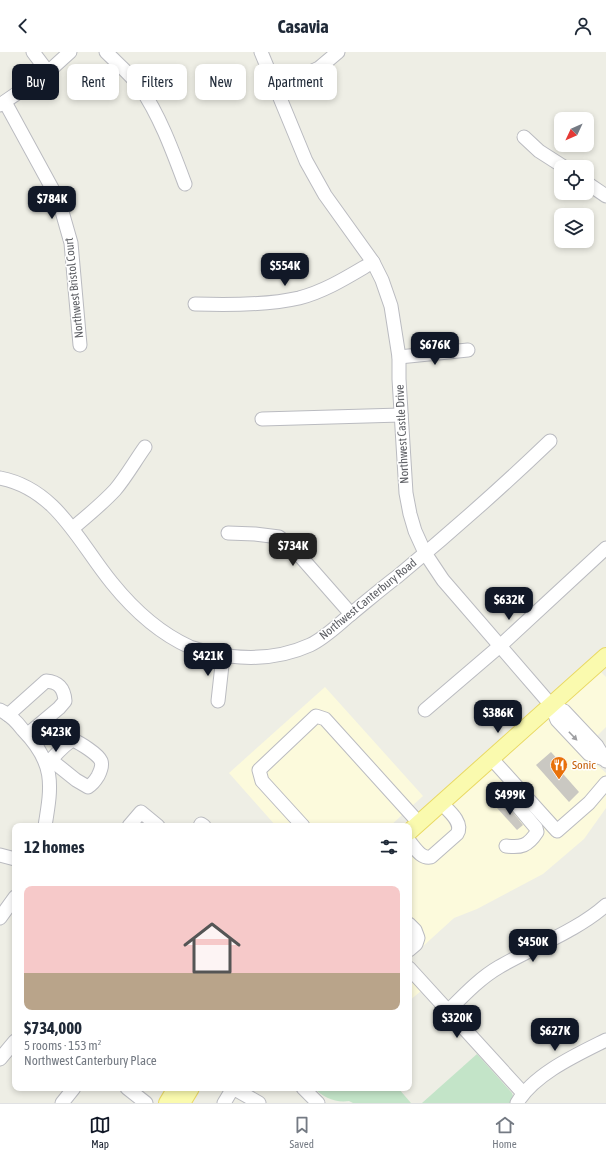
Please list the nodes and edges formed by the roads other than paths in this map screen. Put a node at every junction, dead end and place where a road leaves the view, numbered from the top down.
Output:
1 (33, 52) edge
2 (70, 52) edge
3 (106, 52) edge
4 (261, 52) edge
5 (338, 52) edge
6 (42, 64) edge
7 (57, 64) edge
8 (266, 64) edge
9 (324, 64) edge
10 (12, 97) edge
11 (281, 100) edge
12 (3, 103) edge
13 (524, 137) dead end
14 (554, 160) edge
15 (185, 184) dead end
16 (594, 188) edge
17 (606, 196) edge
18 (373, 262) junction
19 (195, 304) dead end
20 (80, 345) dead end
21 (468, 350) dead end
22 (399, 357) junction
23 (401, 415) junction
24 (262, 419) dead end
25 (550, 442) dead end
26 (145, 446) dead end
27 (0, 478) edge
28 (72, 528) junction
29 (228, 533) dead end
30 (606, 548) edge
31 (425, 554) junction
32 (351, 614) junction
33 (501, 645) junction
34 (223, 656) junction
35 (606, 656) edge
36 (218, 701) dead end
37 (551, 705) junction
38 (425, 710) dead end
39 (4, 713) edge
40 (28, 734) junction
41 (491, 758) junction
42 (605, 760) edge
43 (606, 783) edge
44 (520, 790) junction
45 (441, 803) junction
46 (45, 823) edge
47 (132, 823) edge
48 (154, 823) edge
49 (300, 823) edge
50 (410, 823) edge
51 (414, 828) edge
52 (412, 844) edge
53 (506, 846) dead end
54 (0, 855) edge
55 (12, 858) edge
56 (12, 902) edge
57 (606, 905) edge
58 (0, 918) edge
59 (412, 927) edge
60 (412, 947) edge
61 (412, 971) edge
62 (448, 1011) junction
63 (606, 1040) edge
64 (12, 1045) edge
65 (0, 1059) edge
66 (72, 1091) edge
67 (130, 1091) edge
68 (174, 1091) edge
69 (189, 1091) edge
70 (231, 1091) edge
71 (238, 1091) edge
72 (306, 1091) edge
73 (520, 1098) edge
74 (141, 1101) edge
75 (62, 1103) edge
76 (166, 1103) edge
77 (182, 1103) edge
78 (224, 1103) edge
79 (259, 1103) edge
80 (318, 1103) edge

1 - 6 street
2 - 7 street
3 - 15 street
4 - 8 street, Northwest Castle Drive
5 - 9 street
10 - 12 street
11 - 18 street, Northwest Castle Drive
12 - 20 street, Northwest Bristol Court
13 - 14 street
16 - 17 street
18 - 19 street
18 - 22 street, Northwest Castle Drive
21 - 22 street
22 - 23 street, Northwest Castle Drive
23 - 24 street
23 - 31 street, Northwest Castle Drive
25 - 31 street, Northwest Canterbury Road
26 - 28 street
27 - 28 street, Northwest Canterbury Road
28 - 34 street, Northwest Canterbury Road
29 - 32 street
30 - 33 street
31 - 32 street, Northwest Canterbury Road
31 - 33 street, Northwest Castle Drive
32 - 34 street, Northwest Canterbury Road
33 - 37 street, Northwest Castle Drive
33 - 38 street
34 - 36 street
35 - 37 main road
37 - 41 main road
37 - 42 street, Northwest Castle Drive
39 - 40 street
39 - 40 street
40 - 46 street
41 - 44 street
41 - 45 main road
43 - 44 street
44 - 53 street
45 - 51 main road
45 - 52 street
47 - 48 street
49 - 50 street
54 - 55 street
56 - 58 street
57 - 62 street
59 - 60 street
61 - 62 street
62 - 73 street
63 - 73 street
64 - 65 street
66 - 75 street
67 - 74 street
68 - 76 main road
69 - 77 main road
70 - 78 street
71 - 79 street
72 - 80 street

